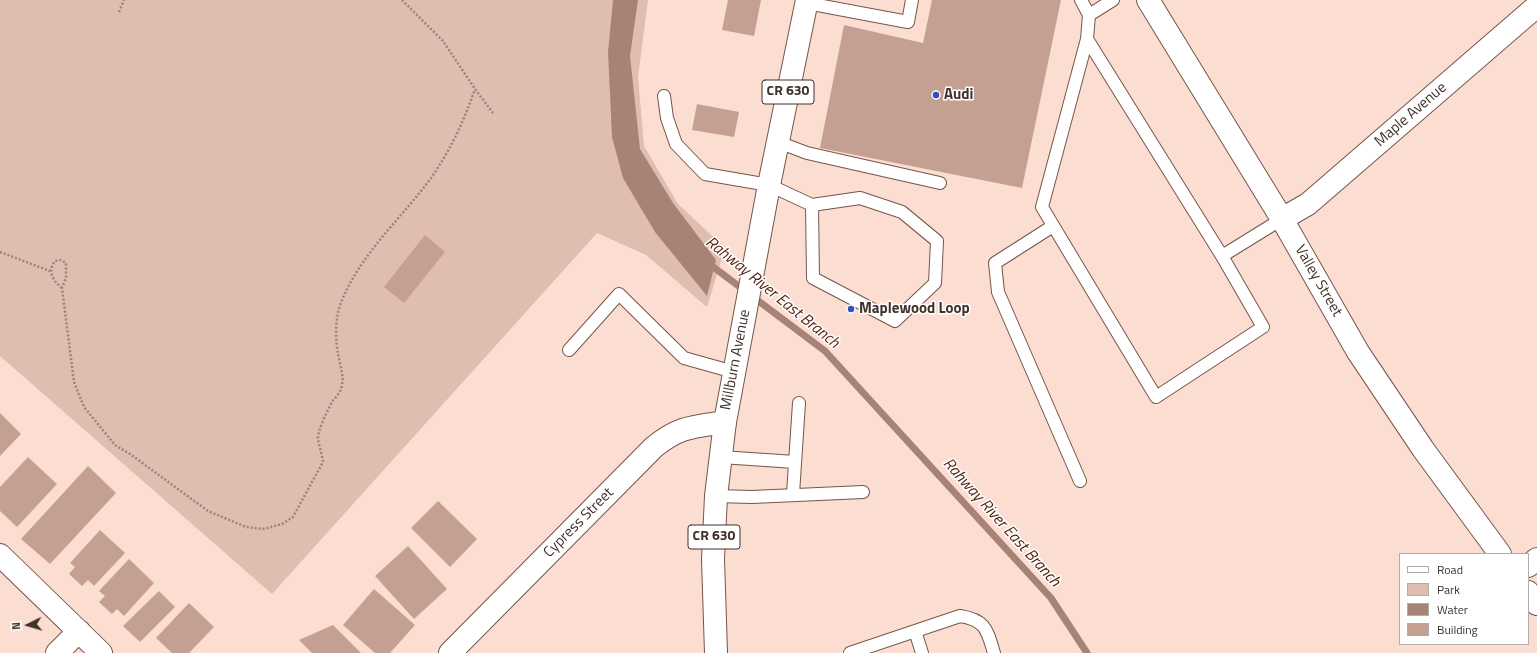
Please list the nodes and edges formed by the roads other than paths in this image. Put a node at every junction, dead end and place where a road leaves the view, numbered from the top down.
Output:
1 (912, 0) edge
2 (1081, 0) edge
3 (1113, 0) edge
4 (1148, 0) edge
5 (807, 2) edge
6 (1537, 6) edge
7 (1089, 15) junction
8 (1087, 40) junction
9 (664, 96) dead end
10 (778, 142) junction
11 (940, 183) dead end
12 (769, 185) junction
13 (812, 205) junction
14 (1282, 219) junction
15 (1054, 226) junction
16 (1222, 256) junction
17 (569, 350) dead end
18 (734, 372) junction
19 (799, 403) dead end
20 (725, 422) junction
21 (720, 457) junction
22 (795, 462) junction
23 (1080, 481) dead end
24 (863, 492) dead end
25 (793, 494) junction
26 (716, 496) junction
27 (1499, 553) edge
28 (0, 555) edge
29 (1537, 559) edge
30 (1529, 565) edge
31 (1529, 593) edge
32 (1537, 604) edge
33 (79, 631) junction
34 (915, 631) junction
35 (58, 653) edge
36 (101, 653) edge
37 (450, 653) edge
38 (716, 653) edge
39 (850, 653) edge
40 (922, 653) edge
41 (994, 653) edge

1 - 5 lane
2 - 7 lane
3 - 7 lane
4 - 14 main road, Valley Street
5 - 10 main road, Millburn Avenue / CR 630
6 - 14 main road, Maple Avenue
7 - 8 lane
8 - 15 lane
8 - 16 lane
9 - 12 lane
10 - 11 lane
10 - 12 main road, Millburn Avenue / CR 630
12 - 13 lane
12 - 18 main road, Millburn Avenue / CR 630
13 - 13 lane
14 - 16 lane
14 - 27 main road, Valley Street
15 - 16 lane
15 - 23 lane
17 - 18 lane
18 - 20 main road, Millburn Avenue / CR 630
19 - 22 lane
20 - 21 main road, Millburn Avenue / CR 630
20 - 37 main road, Cypress Street
21 - 22 lane
21 - 26 main road, Millburn Avenue / CR 630
22 - 25 lane
24 - 25 lane
25 - 26 lane
26 - 38 main road, Millburn Avenue / CR 630
28 - 33 main road
29 - 30 main road
31 - 32 main road
33 - 35 main road
33 - 36 main road
34 - 39 lane
34 - 40 lane
34 - 41 lane

